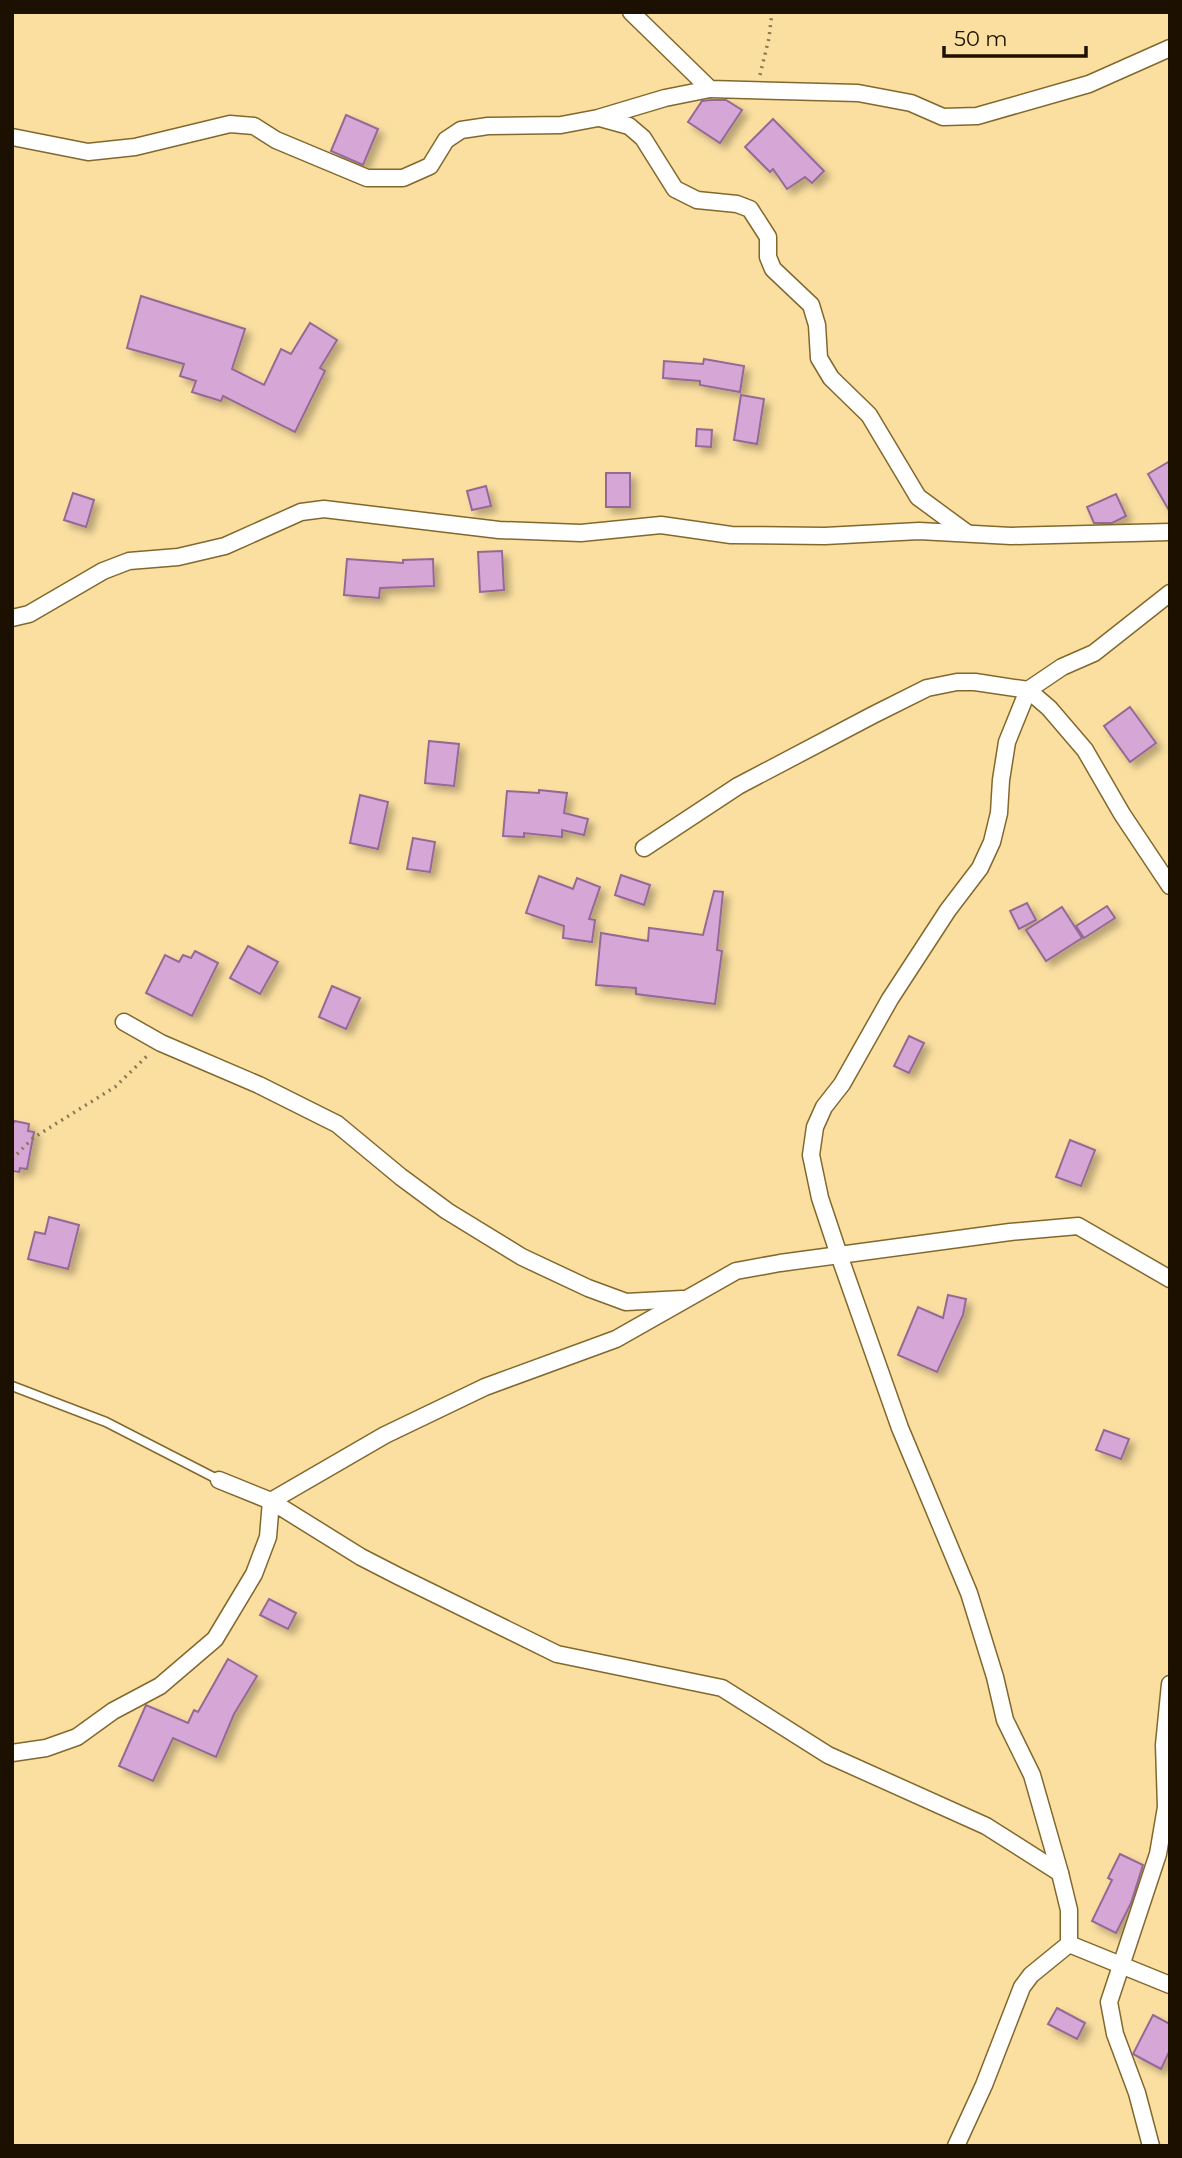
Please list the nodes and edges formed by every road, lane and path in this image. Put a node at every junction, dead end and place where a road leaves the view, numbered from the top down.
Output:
1 (631, 12) edge
2 (772, 12) edge
3 (1170, 48) edge
4 (710, 89) junction
5 (756, 91) junction
6 (598, 118) junction
7 (12, 137) edge
8 (1170, 532) edge
9 (967, 533) junction
10 (1170, 593) edge
11 (12, 618) edge
12 (1028, 690) junction
13 (644, 848) dead end
14 (1170, 886) edge
15 (124, 1022) dead end
16 (161, 1043) junction
17 (12, 1159) edge
18 (839, 1255) junction
19 (1170, 1279) edge
20 (686, 1299) junction
21 (12, 1386) edge
22 (219, 1480) joint
23 (271, 1501) junction
24 (1170, 1684) edge
25 (12, 1753) edge
26 (1060, 1873) junction
27 (1069, 1944) junction
28 (1121, 1964) junction
29 (1170, 1984) edge
30 (956, 2146) edge
31 (1151, 2146) edge

1 - 4 street
2 - 5 path
3 - 5 street
4 - 5 street
4 - 6 street
6 - 7 street
6 - 9 street
8 - 9 street
9 - 11 street
10 - 12 street
12 - 13 street
12 - 14 street
12 - 18 street
15 - 16 street
16 - 17 path
16 - 20 street
18 - 19 street
18 - 20 street
18 - 26 street
20 - 23 street
21 - 22 lane
22 - 23 street
23 - 25 street
23 - 26 street
24 - 28 street
26 - 27 street
27 - 28 street
27 - 30 street
28 - 29 street
28 - 31 street

